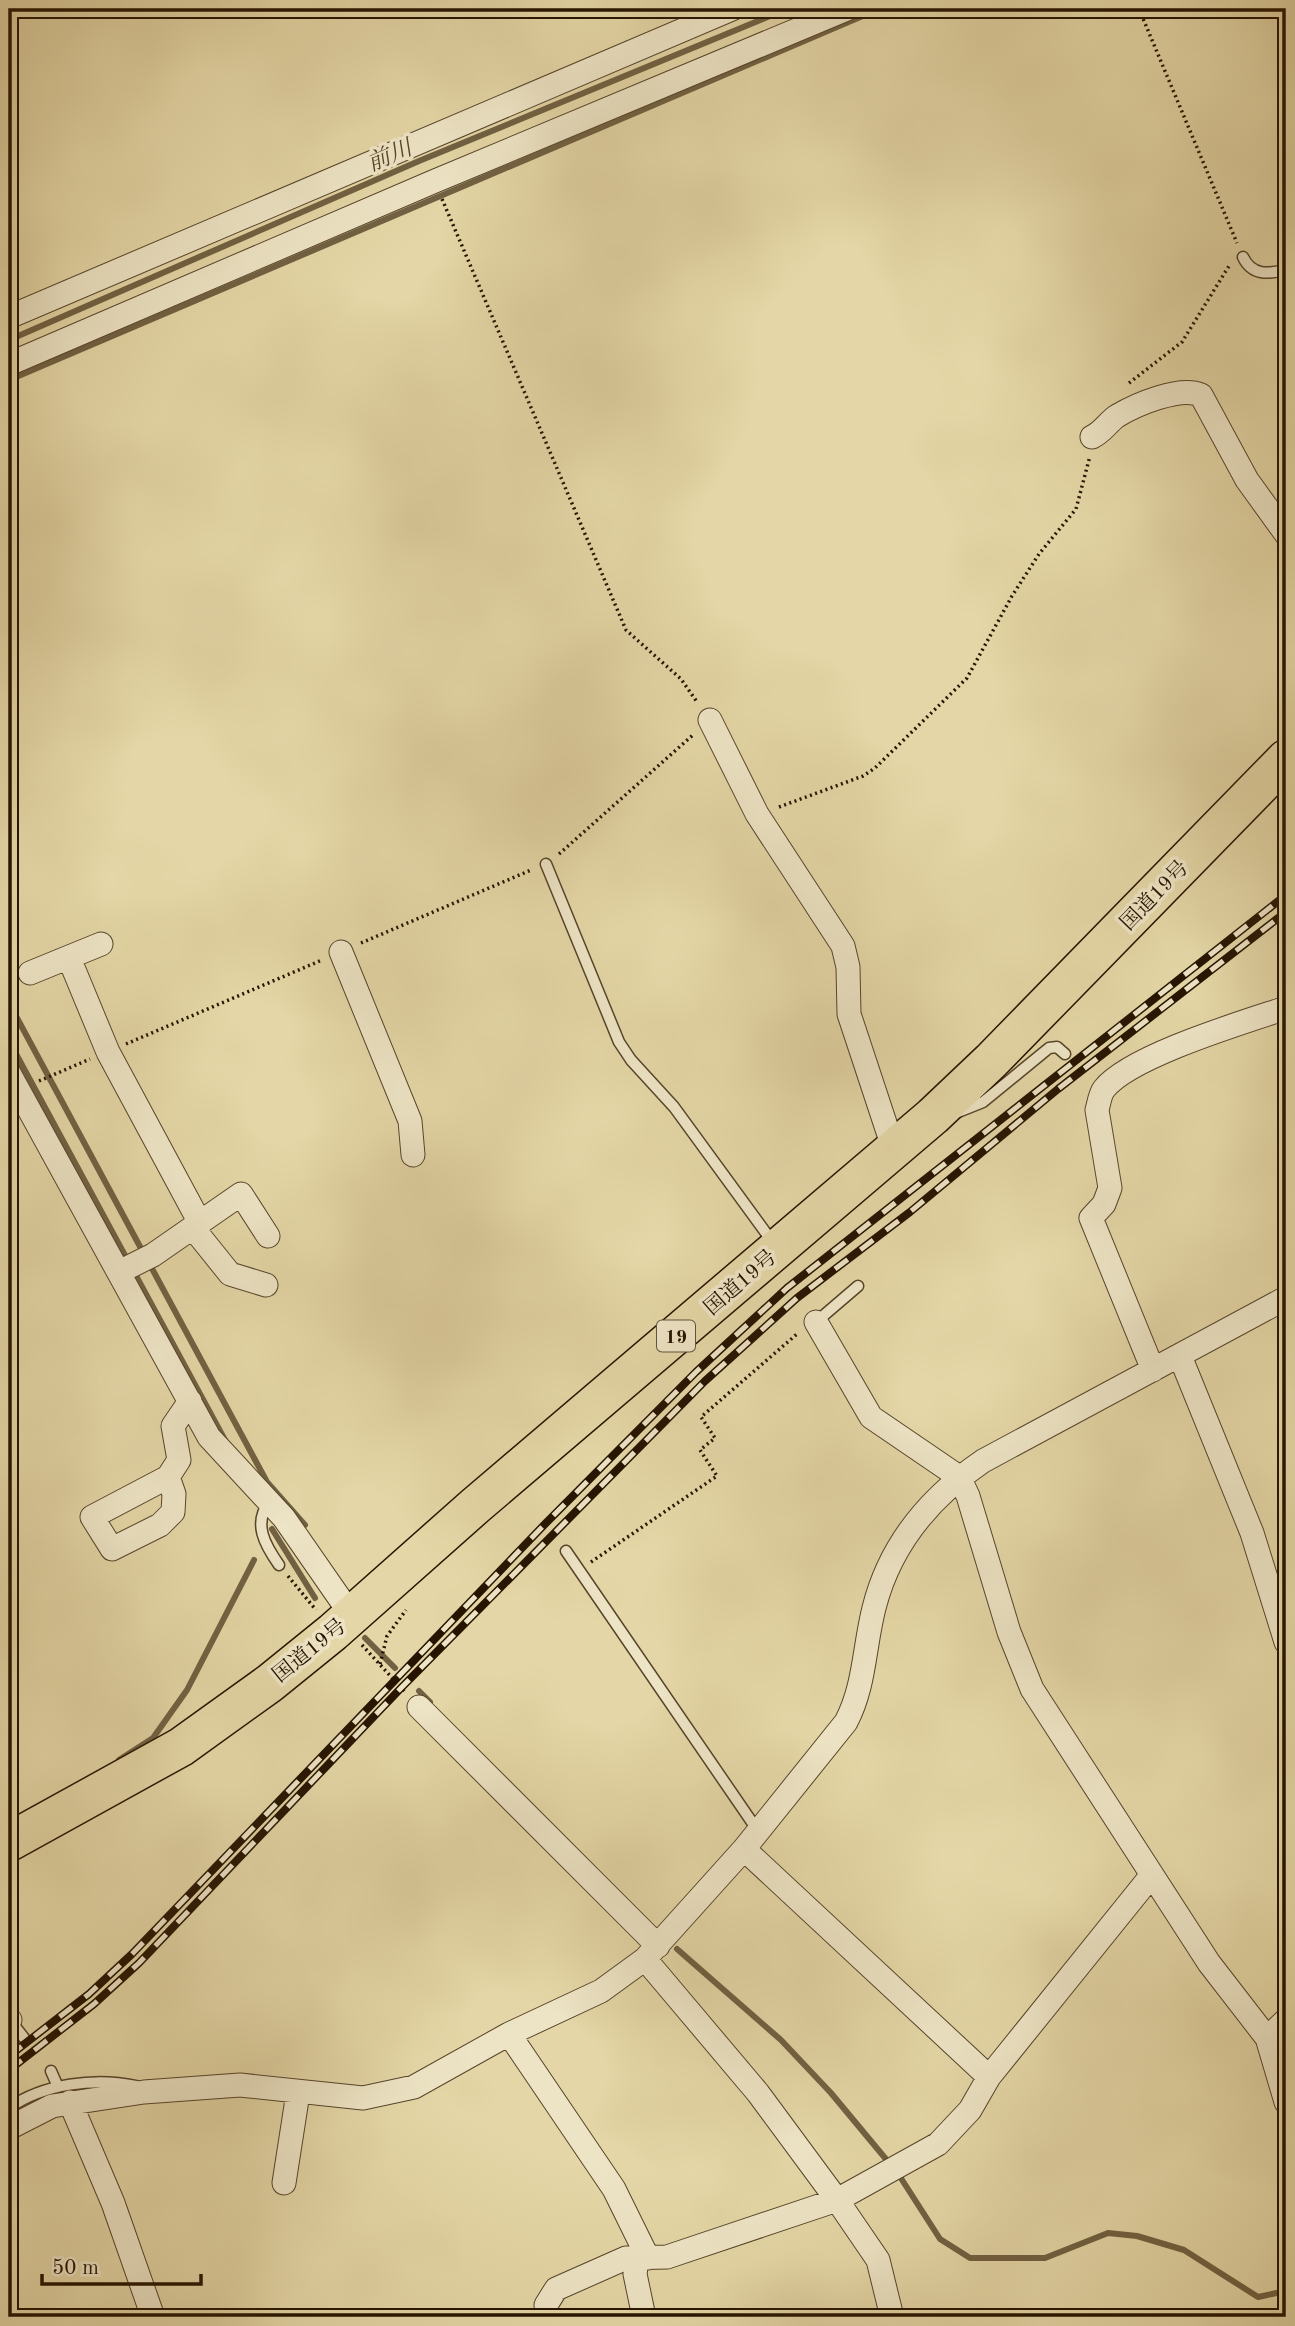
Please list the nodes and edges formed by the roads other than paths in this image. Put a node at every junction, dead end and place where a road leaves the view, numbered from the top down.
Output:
1 (732, 9) edge
2 (847, 9) edge
3 (1243, 257) road end
4 (1286, 270) edge
5 (9, 317) edge
6 (9, 364) edge
7 (1091, 437) road end
8 (1286, 534) edge
9 (710, 720) road end
10 (1286, 759) edge
11 (546, 863) road end
12 (101, 944) dead end
13 (341, 952) road end
14 (69, 958) junction
15 (30, 973) dead end
16 (1286, 1008) edge
17 (1065, 1054) dead end
18 (1157, 1056) junction
19 (1097, 1076) dead end
20 (12, 1085) edge
21 (933, 1116) junction
22 (897, 1146) junction
23 (412, 1155) dead end
24 (197, 1226) junction
25 (268, 1236) dead end
26 (777, 1250) junction
27 (119, 1272) junction
28 (266, 1284) dead end
29 (858, 1286) dead end
30 (1286, 1298) edge
31 (816, 1322) joint
32 (1180, 1356) junction
33 (1153, 1370) junction
34 (190, 1402) junction
35 (168, 1477) dead end
36 (959, 1477) junction
37 (270, 1501) junction
38 (566, 1551) dead end
39 (279, 1565) road end
40 (342, 1623) junction
41 (1286, 1642) edge
42 (425, 1719) road end
43 (758, 1830) junction
44 (10, 1837) edge
45 (744, 1849) junction
46 (1151, 1877) junction
47 (652, 1953) junction
48 (1286, 2020) edge
49 (509, 2034) junction
50 (1267, 2038) junction
51 (51, 2071) dead end
52 (989, 2077) junction
53 (298, 2093) junction
54 (64, 2094) junction
55 (1286, 2102) edge
56 (9, 2108) edge
57 (9, 2128) edge
58 (284, 2183) dead end
59 (836, 2200) junction
60 (643, 2259) junction
61 (153, 2317) edge
62 (548, 2317) edge
63 (644, 2317) edge
64 (892, 2317) edge

1 - 5 street
2 - 6 street
3 - 4 lane
7 - 8 street
9 - 22 street
10 - 21 highway, 国道19号 / 19
11 - 26 lane
12 - 14 street
13 - 23 street
14 - 15 street
14 - 24 street
16 - 18 street
17 - 21 lane
18 - 19 lane
18 - 33 street
20 - 27 street
21 - 22 highway, 国道19号 / 19
22 - 26 highway, 国道19号 / 19
24 - 25 street
24 - 27 street
24 - 28 street
26 - 40 highway, 国道19号 / 19
27 - 34 street
29 - 31 lane
30 - 32 street
31 - 36 street
32 - 33 street
32 - 41 street
33 - 36 street
34 - 35 street
34 - 37 street
36 - 43 street
36 - 46 street
37 - 39 lane
37 - 40 street
38 - 43 lane
40 - 44 highway, 国道19号 / 19
42 - 47 street
43 - 45 street
45 - 47 street
45 - 52 street
46 - 50 street
46 - 52 street
47 - 49 street
47 - 59 street
48 - 50 street
49 - 53 street
49 - 60 street
50 - 55 street
51 - 54 lane
52 - 59 street
53 - 54 street
53 - 58 street
54 - 56 lane
54 - 57 street
54 - 61 street
59 - 60 street
59 - 64 street
60 - 62 street
60 - 63 street

